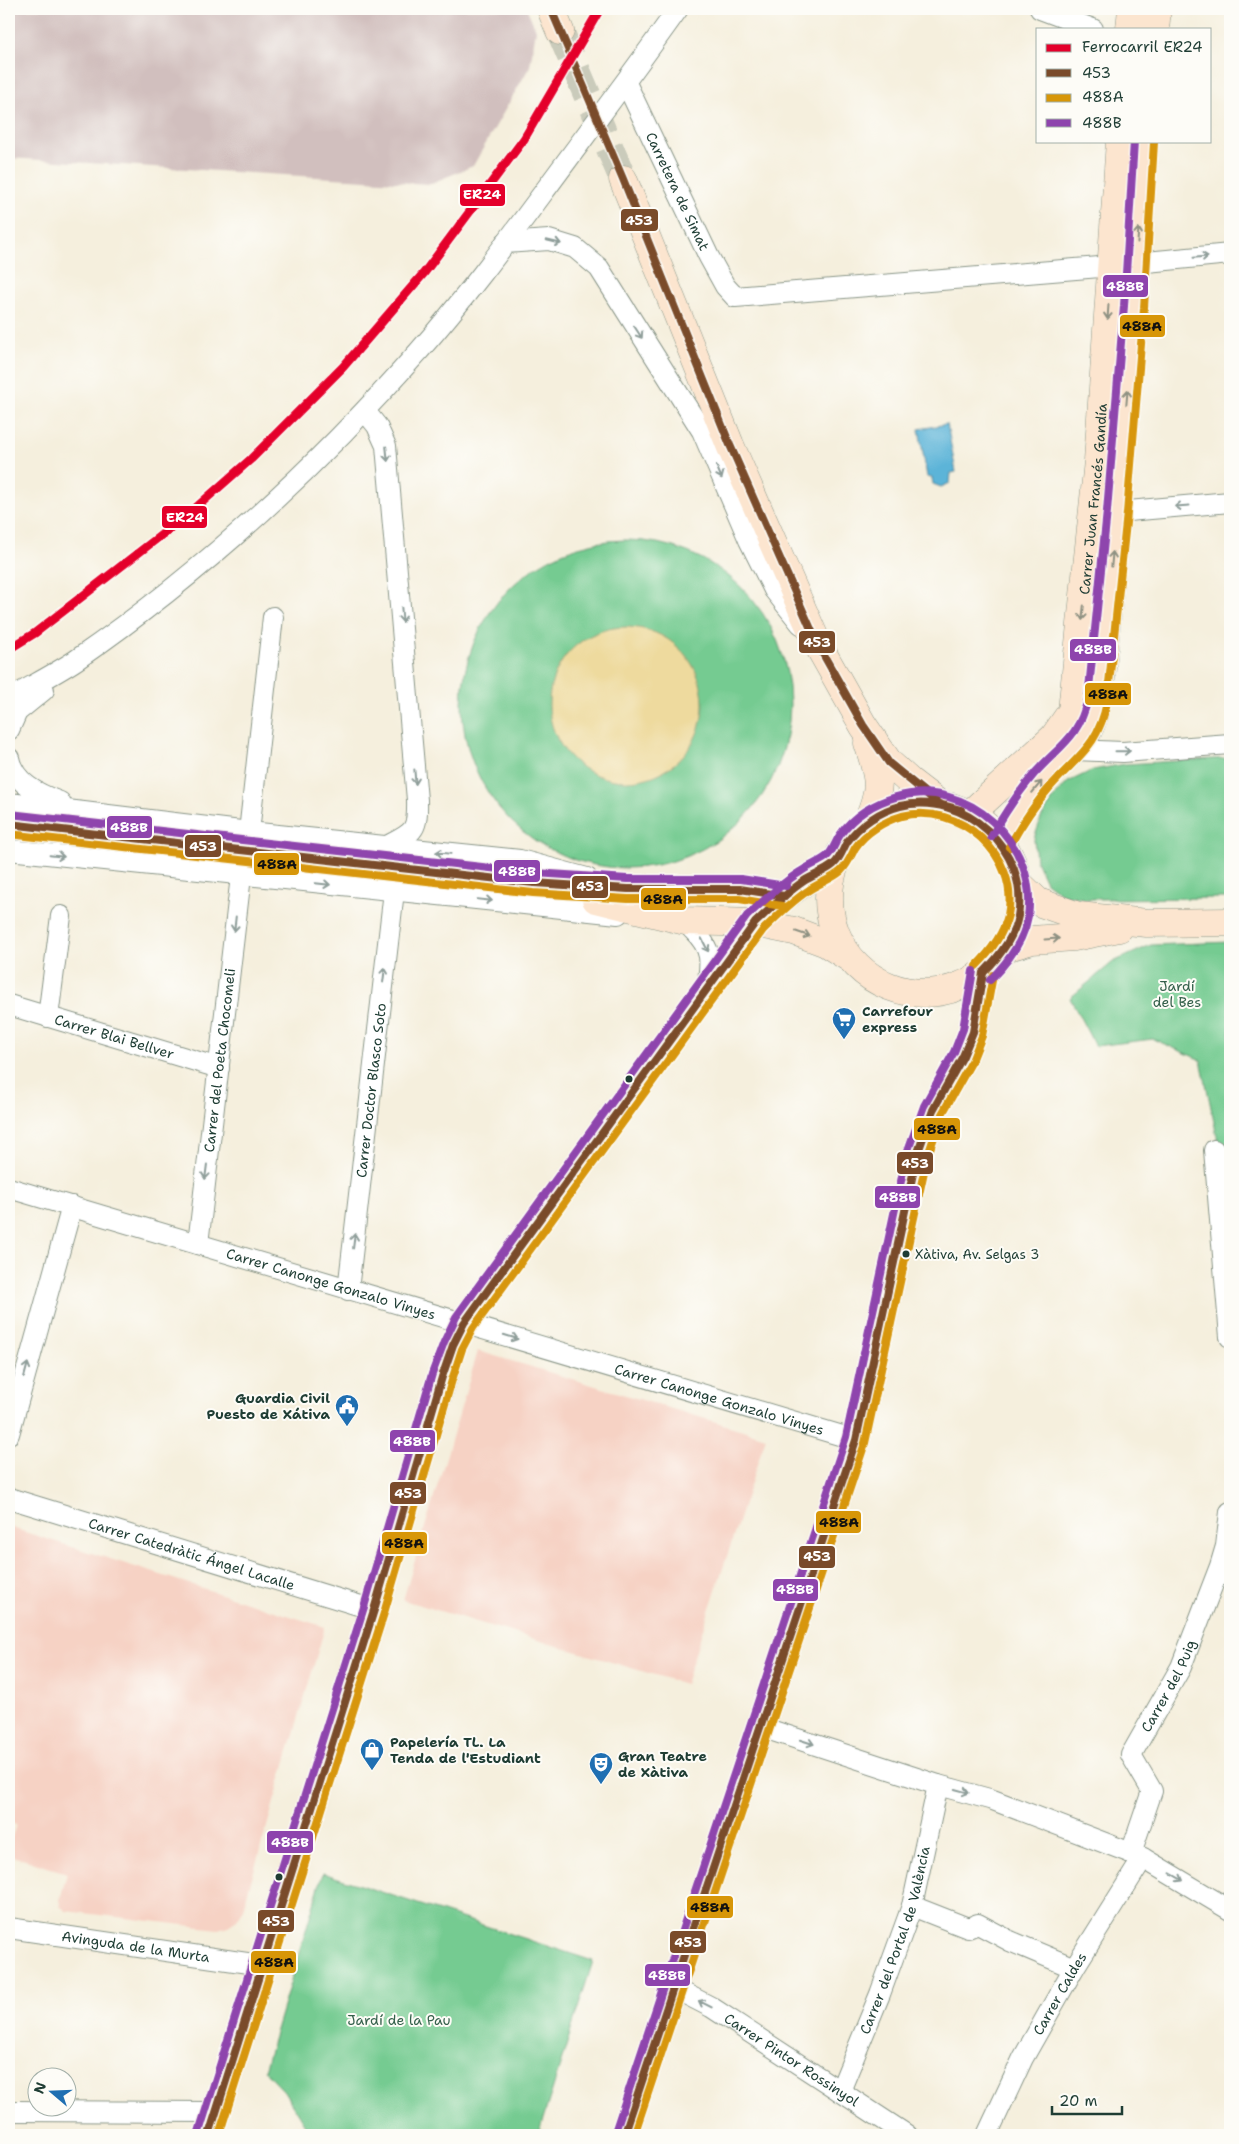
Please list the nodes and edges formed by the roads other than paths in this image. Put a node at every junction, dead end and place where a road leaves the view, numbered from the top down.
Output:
1 (678, 9) edge
2 (1040, 9) edge
3 (1132, 9) edge
4 (1157, 9) edge
5 (1091, 28) edge
6 (1130, 28) edge
7 (1155, 28) edge
8 (626, 83) junction
9 (1120, 142) edge
10 (1144, 142) edge
11 (623, 179) tunnel mouth
12 (506, 243) junction
13 (1230, 254) edge
14 (1124, 264) junction
15 (366, 411) junction
16 (1230, 502) edge
17 (1117, 512) junction
18 (273, 618) dead end
19 (818, 645) junction
20 (11, 715) edge
21 (863, 725) junction
22 (1230, 744) edge
23 (1074, 750) junction
24 (9, 758) edge
25 (9, 803) edge
26 (939, 804) junction
27 (85, 812) junction
28 (969, 815) junction
29 (868, 821) junction
30 (9, 824) edge
31 (249, 832) junction
32 (1000, 842) junction
33 (385, 847) junction
34 (9, 850) edge
35 (836, 862) junction
36 (241, 876) junction
37 (534, 883) junction
38 (1018, 883) junction
39 (628, 889) junction
40 (394, 890) junction
41 (784, 896) junction
42 (61, 916) dead end
43 (685, 922) junction
44 (1230, 922) edge
45 (755, 923) junction
46 (1147, 923) junction
47 (1005, 948) junction
48 (849, 957) junction
49 (983, 973) junction
50 (707, 987) junction
51 (9, 1005) edge
52 (48, 1017) junction
53 (219, 1068) junction
54 (1214, 1150) dead end
55 (9, 1188) edge
56 (72, 1206) junction
57 (198, 1244) junction
58 (348, 1290) junction
59 (1229, 1304) edge
60 (464, 1323) junction
61 (1230, 1337) edge
62 (9, 1434) edge
63 (856, 1440) junction
64 (9, 1498) edge
65 (1230, 1512) edge
66 (374, 1610) junction
67 (761, 1727) junction
68 (938, 1784) junction
69 (1137, 1855) junction
70 (912, 1906) junction
71 (1230, 1910) edge
72 (9, 1928) edge
73 (262, 1965) junction
74 (1074, 1968) junction
75 (674, 1988) junction
76 (840, 2091) junction
77 (9, 2111) edge
78 (213, 2124) edge
79 (624, 2135) edge
80 (907, 2135) edge
81 (987, 2135) edge

1 - 8 street
2 - 5 street
3 - 6 main road
4 - 7 main road
8 - 12 street
8 - 14 street, Carretera de Simat
9 - 14 main road, Carrer Juan Francés Gandía
14 -> 10 main road, Carrer Juan Francés Gandía
11 - 19 main road
12 - 15 street
12 -> 19 street
14 -> 13 street
17 -> 14 main road, Carrer Juan Francés Gandía
14 -> 28 main road, Carrer Juan Francés Gandía
15 - 20 street
15 -> 33 street
16 -> 17 street
23 -> 17 main road, Carrer Juan Francés Gandía
18 - 31 street
19 - 21 main road
21 - 26 main road
21 - 29 main road
23 -> 22 street
32 -> 23 main road, Carrer Juan Francés Gandía
24 - 27 street
25 - 27 street
26 - 28 main road
26 - 29 main road
27 - 31 street
28 - 32 main road
29 - 35 main road
30 - 37 main road
31 - 33 street
32 - 38 main road
39 -> 33 street
34 -> 36 street
35 - 41 main road
35 - 48 main road
36 -> 40 street
36 -> 53 street, Carrer del Poeta Chocomeli
37 - 39 main road
37 - 43 main road
38 - 46 main road
38 - 47 main road
39 - 41 main road
40 -> 43 street
58 -> 40 street, Carrer Doctor Blasco Soto
41 - 45 main road
42 - 52 street
43 - 45 main road
43 -> 50 street
44 - 46 main road
45 -> 48 main road
45 - 50 main road
47 -> 46 main road
47 - 49 main road
48 - 49 main road
49 - 63 main road
50 - 60 main road
51 - 52 street, Carrer Blai Bellver
52 - 53 street, Carrer Blai Bellver
53 -> 57 street, Carrer del Poeta Chocomeli
54 - 59 street
55 - 56 street, Carrer Canonge Gonzalo Vinyes
56 - 57 street, Carrer Canonge Gonzalo Vinyes
62 -> 56 street
57 - 58 street, Carrer Canonge Gonzalo Vinyes
58 - 60 street, Carrer Canonge Gonzalo Vinyes
59 - 61 street
60 -> 63 street, Carrer Canonge Gonzalo Vinyes
60 - 66 main road
63 - 67 main road
64 - 66 street, Carrer Catedràtic Ángel Lacalle
65 - 69 street, Carrer del Puig
66 - 73 main road
67 -> 68 street
67 - 75 main road
68 -> 69 street
68 - 70 street, Carrer del Portal de València
69 -> 71 street
69 - 74 street, Carrer Caldes
70 - 74 street
70 - 76 street, Carrer del Portal de València
72 - 73 street, Avinguda de la Murta
73 - 78 main road
74 - 81 street, Carrer Caldes
76 -> 75 street, Carrer Pintor Rossinyol
75 - 79 main road
76 - 80 street, Carrer Pintor Rossinyol
77 - 78 street

